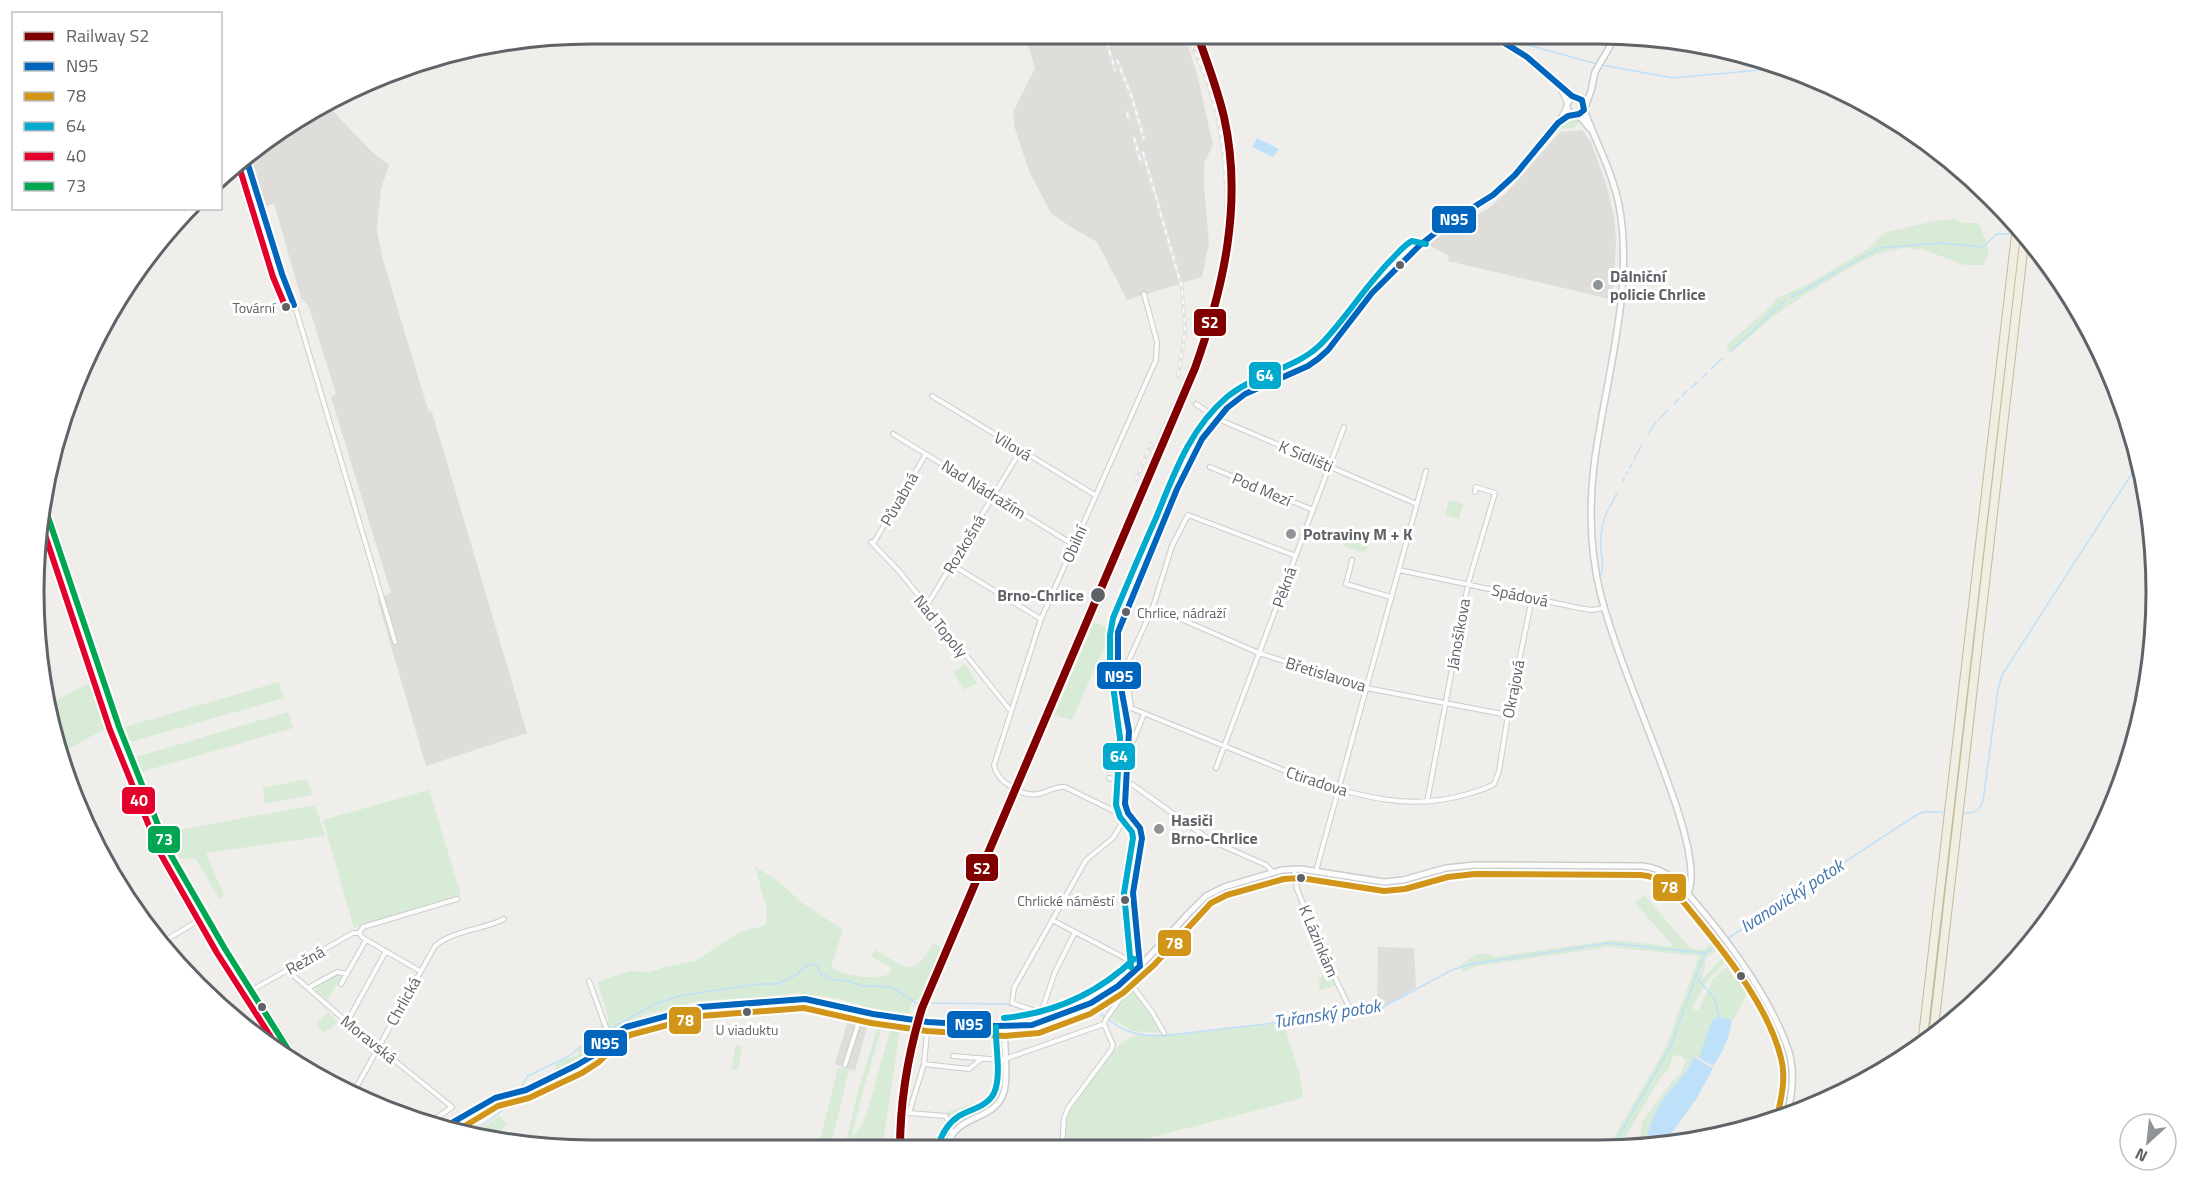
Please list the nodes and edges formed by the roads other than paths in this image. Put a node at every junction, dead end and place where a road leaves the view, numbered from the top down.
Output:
1 (1506, 44) edge
2 (1611, 44) edge
3 (1557, 82) junction
4 (1592, 85) junction
5 (1578, 98) junction
6 (1567, 105) junction
7 (1584, 108) junction
8 (1574, 115) junction
9 (1558, 123) junction
10 (1593, 132) junction
11 (248, 165) edge
12 (2016, 237) edge
13 (2024, 247) edge
14 (1144, 294) dead end
15 (932, 396) dead end
16 (1196, 404) dead end
17 (1218, 419) junction
18 (1344, 427) dead end
19 (893, 434) dead end
20 (1021, 450) junction
21 (926, 454) junction
22 (1330, 466) junction
23 (1210, 467) dead end
24 (1426, 471) dead end
25 (1475, 492) dead end
26 (993, 495) junction
27 (1095, 495) junction
28 (1418, 504) junction
29 (1313, 510) junction
30 (48, 518) edge
31 (872, 543) joint
32 (1074, 545) junction
33 (1296, 556) junction
34 (1352, 560) dead end
35 (952, 565) junction
36 (1399, 570) junction
37 (1468, 584) junction
38 (1391, 597) junction
39 (1532, 598) junction
40 (1153, 607) junction
41 (926, 608) junction
42 (1605, 608) junction
43 (1041, 619) junction
44 (395, 642) dead end
45 (1259, 653) junction
46 (1366, 688) junction
47 (1446, 703) junction
48 (1011, 710) junction
49 (1144, 714) junction
50 (1508, 715) junction
51 (1129, 745) junction
52 (1224, 746) junction
53 (1216, 768) dead end
54 (1109, 778) dead end
55 (1496, 781) joint
56 (1127, 783) junction
57 (1337, 789) junction
58 (1427, 802) junction
59 (1128, 813) junction
60 (1294, 869) junction
61 (1273, 872) junction
62 (1316, 872) junction
63 (1687, 894) junction
64 (458, 899) dead end
65 (206, 916) junction
66 (504, 920) dead end
67 (1052, 920) junction
68 (1075, 932) junction
69 (359, 933) junction
70 (168, 939) edge
71 (366, 940) junction
72 (386, 951) junction
73 (1140, 966) junction
74 (287, 970) junction
75 (420, 971) junction
76 (347, 974) junction
77 (589, 981) dead end
78 (1129, 981) junction
79 (341, 984) dead end
80 (308, 988) junction
81 (251, 991) junction
82 (1351, 1011) dead end
83 (862, 1012) junction
84 (1041, 1013) junction
85 (1048, 1020) junction
86 (347, 1022) junction
87 (928, 1022) junction
88 (1104, 1024) junction
89 (1934, 1025) edge
90 (1005, 1027) junction
91 (1164, 1033) dead end
92 (1923, 1033) edge
93 (610, 1038) junction
94 (378, 1046) junction
95 (290, 1050) edge
96 (953, 1056) dead end
97 (980, 1059) junction
98 (1005, 1059) junction
99 (924, 1064) junction
100 (845, 1065) dead end
101 (356, 1087) edge
102 (1789, 1106) edge
103 (437, 1118) edge
104 (452, 1123) edge
105 (952, 1133) junction
106 (949, 1140) edge
107 (1063, 1140) edge

1 - 3 street
2 - 4 street
3 - 5 street
3 - 6 street
4 - 5 street
4 - 7 street
5 - 6 street
5 - 7 street
6 - 8 street
6 - 9 street
7 - 8 street
7 - 10 street
8 - 9 street
8 - 10 street
9 - 17 street
10 - 42 street
11 - 44 street
12 - 92 highway
13 - 89 highway
14 - 27 street, Obilní
15 - 20 street, Vilová
16 - 17 street, K Sídlišti
17 - 22 street, K Sídlišti
17 - 51 street
18 - 22 street, Pěkná
19 - 21 street, Nad Nádražím
20 - 26 street, Rozkošná
20 - 27 street, Vilová
21 - 26 street, Nad Nádražím
21 - 31 street, Půvabná
22 - 28 street, K Sídlišti
22 - 29 street, Pěkná
23 - 29 street, Pod Mezí
24 - 28 street
25 - 37 street, Jánošíkova
26 - 32 street, Nad Nádražím
26 - 35 street, Rozkošná
27 - 32 street, Obilní
28 - 36 street
29 - 33 street, Pěkná
30 - 65 main road
31 - 41 street, Nad Topoly
32 - 43 street, Obilní
33 - 40 street
33 - 45 street, Pěkná
34 - 38 street
35 - 41 street, Rozkošná
35 - 43 street
36 - 37 street, Spádová
36 - 38 street
37 - 39 street, Spádová
37 - 47 street, Jánošíkova
38 - 46 street
39 - 42 street, Spádová
39 - 50 street, Okrajová
40 - 45 street, Břetislavova
40 - 49 street
41 - 48 street, Nad Topoly
42 - 63 street
43 - 48 street, Obilní
45 - 46 street, Břetislavova
45 - 52 street, Pěkná
46 - 47 street, Břetislavova
46 - 57 street
47 - 50 street, Břetislavova
47 - 58 street, Jánošíkova
48 - 59 street, Obilní
49 - 51 street
49 - 52 street, Ctiradova
50 - 55 street, Okrajová
51 - 56 street
52 - 53 street, Pěkná
52 - 57 street, Ctiradova
54 - 56 street
55 - 58 street, Ctiradova
56 - 59 street
56 - 61 street
57 - 58 street, Ctiradova
57 - 62 street
59 - 67 street
59 - 73 street
60 - 61 street
60 - 62 street
60 - 82 street, K Lázinkám
61 - 73 street
62 - 63 street
63 - 102 street
64 - 69 street, Režná
65 - 70 street
65 - 81 main road
66 - 75 street, Chrlická
67 - 68 street
67 - 84 street
68 - 73 street
68 - 84 street
69 - 71 street
69 - 74 street, Režná
71 - 72 street
71 - 76 street
72 - 75 street
72 - 86 street
73 - 78 street
74 - 80 street, Moravská
74 - 81 street, Režná
75 - 94 street, Chrlická
76 - 79 street
76 - 80 street
77 - 93 street
78 - 85 street
78 - 88 street
78 - 91 street
80 - 86 street, Moravská
81 - 95 main road
83 - 87 street
83 - 93 street
83 - 100 street
84 - 85 street
85 - 90 street
86 - 94 street, Moravská
87 - 90 street
87 - 99 street
88 - 98 street
88 - 107 street
90 - 98 street
93 - 104 street
94 - 101 street, Chrlická
94 - 103 street, Moravská
96 - 97 street
97 - 98 street
97 - 99 street
98 - 105 street
99 - 105 street
105 - 106 street

